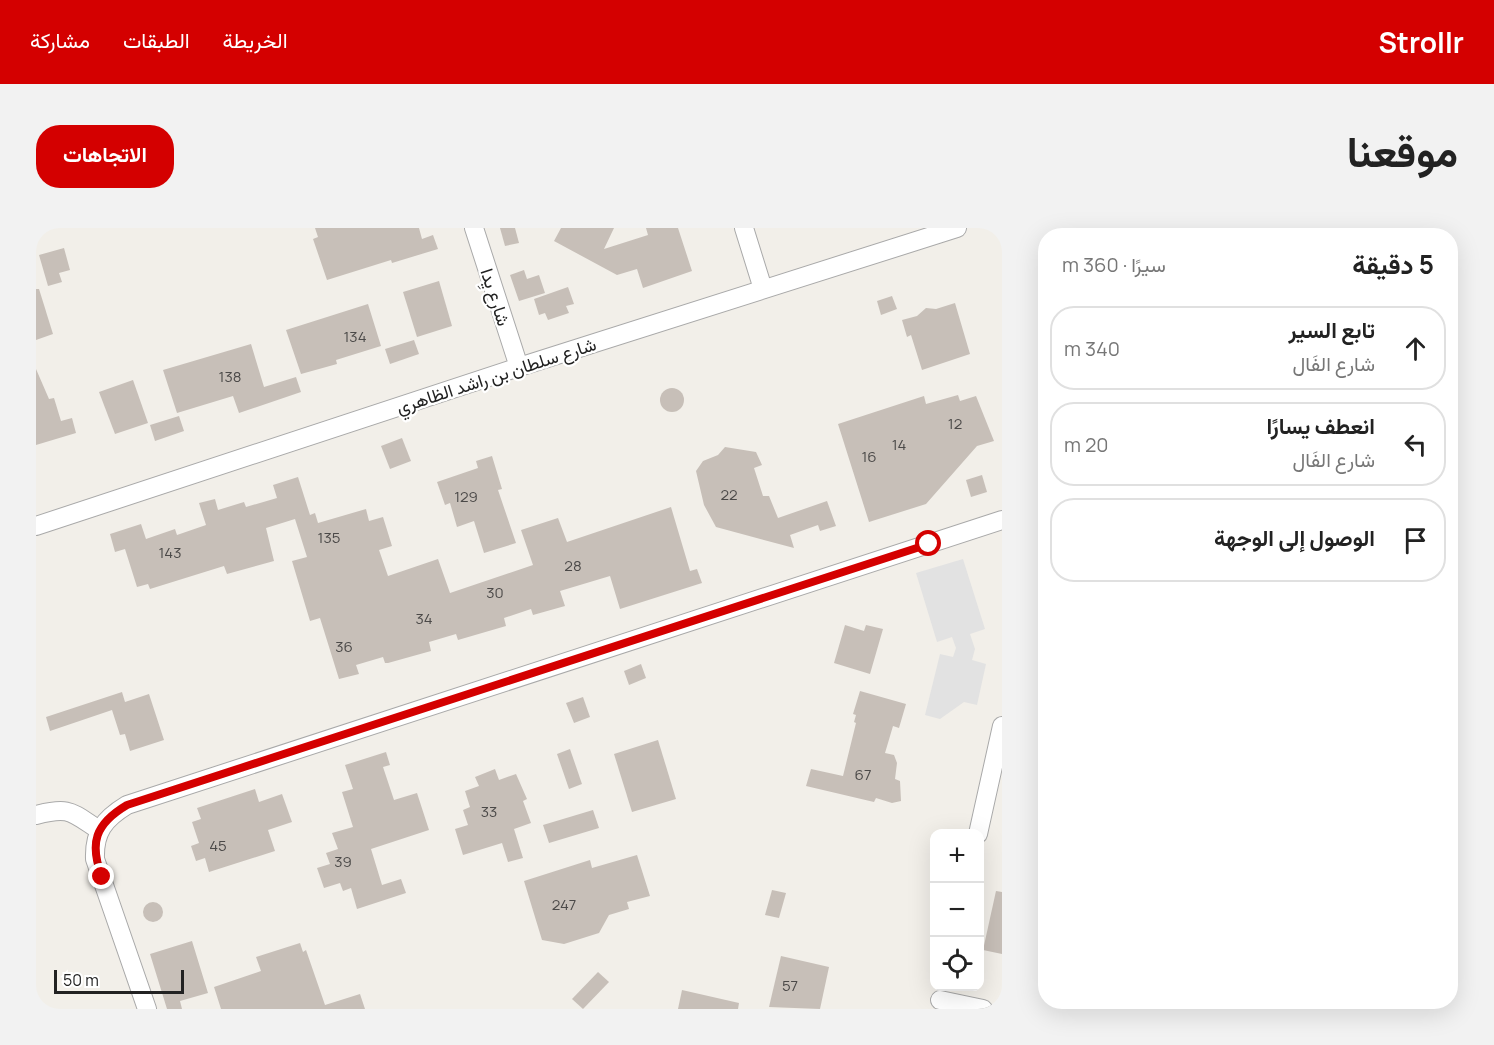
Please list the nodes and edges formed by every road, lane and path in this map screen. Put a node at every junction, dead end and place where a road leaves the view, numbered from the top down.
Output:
1 (474, 228) edge
2 (744, 228) edge
3 (957, 228) edge
4 (763, 289) junction
5 (519, 367) junction
6 (1002, 520) edge
7 (36, 525) edge
8 (1002, 726) edge
9 (36, 815) edge
10 (979, 829) edge
11 (99, 830) junction
12 (940, 998) edge
13 (147, 1009) edge
14 (983, 1009) edge

1 - 5 street, شارع يِدا
2 - 4 street
3 - 4 street, شارع سلطان بن راشد الظاهري
4 - 5 street, شارع سلطان بن راشد الظاهري
5 - 7 street, شارع سلطان بن راشد الظاهري
6 - 11 street
8 - 10 street
9 - 11 street
11 - 13 street
12 - 14 street

